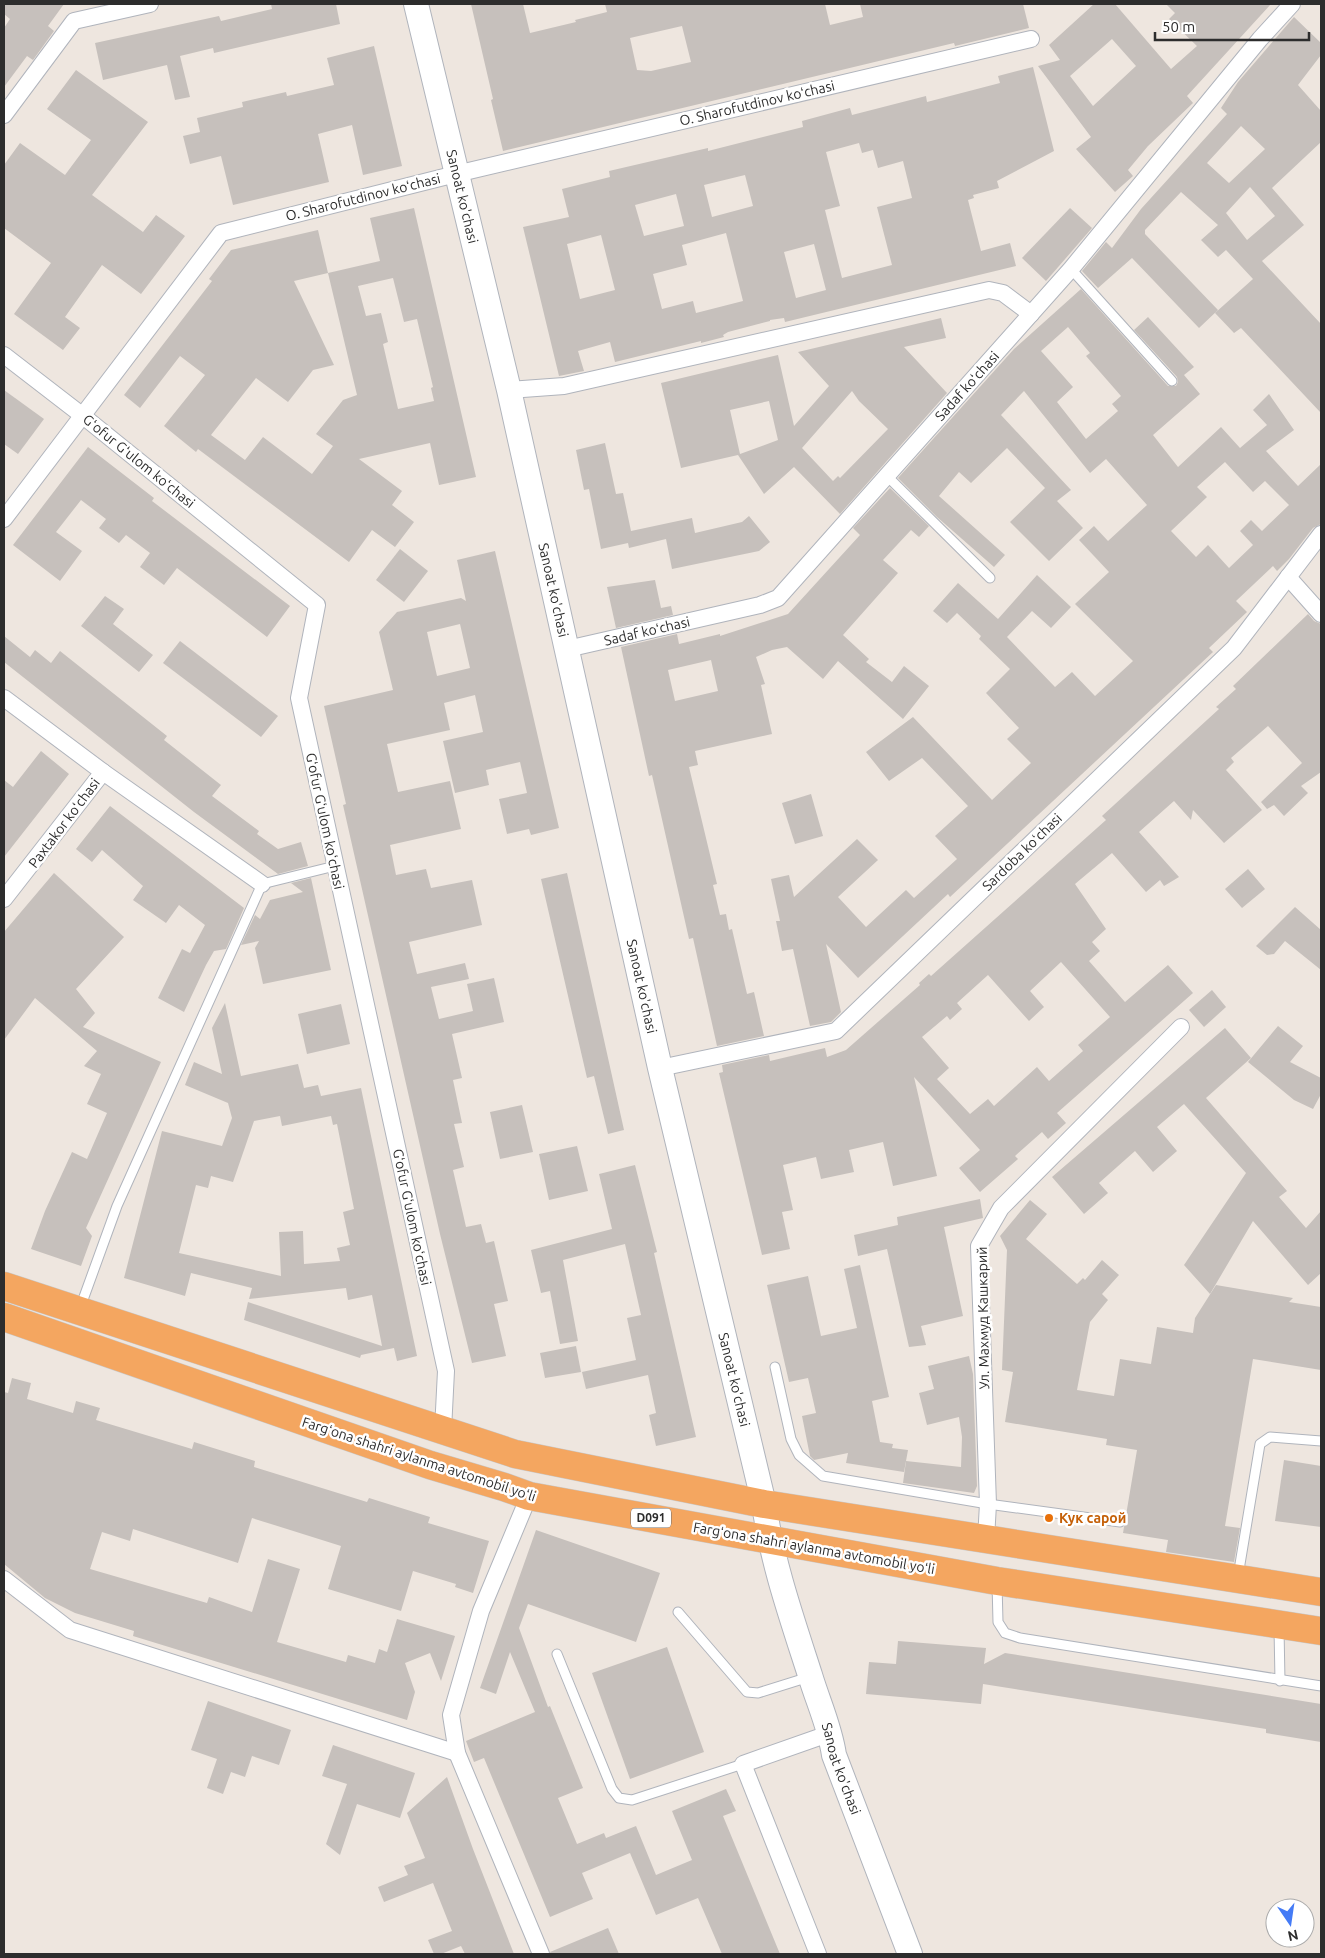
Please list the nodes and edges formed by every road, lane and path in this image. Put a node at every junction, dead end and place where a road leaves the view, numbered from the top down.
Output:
1 (150, 4) edge
2 (416, 4) edge
3 (1292, 4) edge
4 (1031, 39) dead end
5 (4, 115) edge
6 (456, 174) junction
7 (1071, 269) junction
8 (1031, 314) junction
9 (4, 355) edge
10 (1172, 381) dead end
11 (510, 390) junction
12 (83, 416) junction
13 (887, 476) junction
14 (4, 519) edge
15 (1321, 534) edge
16 (990, 578) dead end
17 (1288, 578) junction
18 (1321, 614) edge
19 (567, 649) junction
20 (4, 698) edge
21 (102, 772) junction
22 (335, 866) junction
23 (262, 884) junction
24 (4, 899) edge
25 (1181, 1027) dead end
26 (660, 1068) junction
27 (4, 1286) edge
28 (79, 1311) junction
29 (4, 1317) edge
30 (775, 1367) dead end
31 (443, 1430) junction
32 (1321, 1441) edge
33 (529, 1496) junction
34 (764, 1504) junction
35 (988, 1504) junction
36 (1120, 1522) dead end
37 (986, 1539) junction
38 (769, 1540) junction
39 (1238, 1578) junction
40 (4, 1579) edge
41 (997, 1581) junction
42 (1321, 1592) edge
43 (678, 1612) dead end
44 (1279, 1624) junction
45 (1321, 1631) edge
46 (557, 1654) dead end
47 (810, 1677) junction
48 (1280, 1681) junction
49 (1321, 1686) edge
50 (831, 1733) junction
51 (456, 1753) junction
52 (743, 1764) junction
53 (541, 1954) edge
54 (818, 1954) edge
55 (910, 1954) edge

1 - 5 street
2 - 6 main road, Sanoat ko'chasi
3 - 7 street, Sadaf koʻchasi
4 - 6 street, O. Sharofutdinov koʻchasi
6 - 11 main road, Sanoat ko'chasi
6 - 12 street, O. Sharofutdinov koʻchasi
7 - 8 street, Sadaf koʻchasi
7 - 10 lane
8 - 11 street
8 - 13 street, Sadaf koʻchasi
9 - 12 street, Gʻofur Gʻulom koʻchasi
11 - 19 main road, Sanoat ko'chasi
12 - 14 street, O. Sharofutdinov koʻchasi
12 - 22 street, Gʻofur Gʻulom koʻchasi
13 - 16 lane
13 - 19 street, Sadaf koʻchasi
15 - 17 street, Sardoba koʻchasi
17 - 18 street
17 - 26 street, Sardoba koʻchasi
19 - 26 main road, Sanoat ko'chasi
20 - 21 street, Paxtakor koʻchasi
21 - 23 street
21 - 24 street, Paxtakor koʻchasi
22 - 23 lane
22 - 31 street, Gʻofur Gʻulom koʻchasi
23 - 28 lane
25 - 35 street, Ул. Махмуд Кашкарий
26 - 34 main road, Sanoat ko'chasi
27 - 28 highway
28 - 31 highway
29 - 33 highway, Fargʻona shahri aylanma avtomobil yoʻli / D091
30 - 35 lane
31 - 34 highway
32 - 39 lane
33 - 38 highway, Fargʻona shahri aylanma avtomobil yoʻli / D091
33 - 51 street
34 - 37 highway
34 - 38 main road, Sanoat ko'chasi
35 - 36 lane
35 - 37 street, Ул. Махмуд Кашкарий
37 - 39 highway
38 - 41 highway, Fargʻona shahri aylanma avtomobil yoʻli / D091
38 - 47 main road, Sanoat ko'chasi
39 - 42 highway
40 - 51 street
41 - 44 highway, Fargʻona shahri aylanma avtomobil yoʻli / D091
41 - 48 lane
43 - 47 lane
44 - 45 highway, Fargʻona shahri aylanma avtomobil yoʻli / D091
44 - 48 lane
46 - 52 lane
47 - 50 main road, Sanoat ko'chasi
48 - 49 lane
50 - 52 street
50 - 55 main road, Sanoat ko'chasi
51 - 53 street
52 - 54 street

